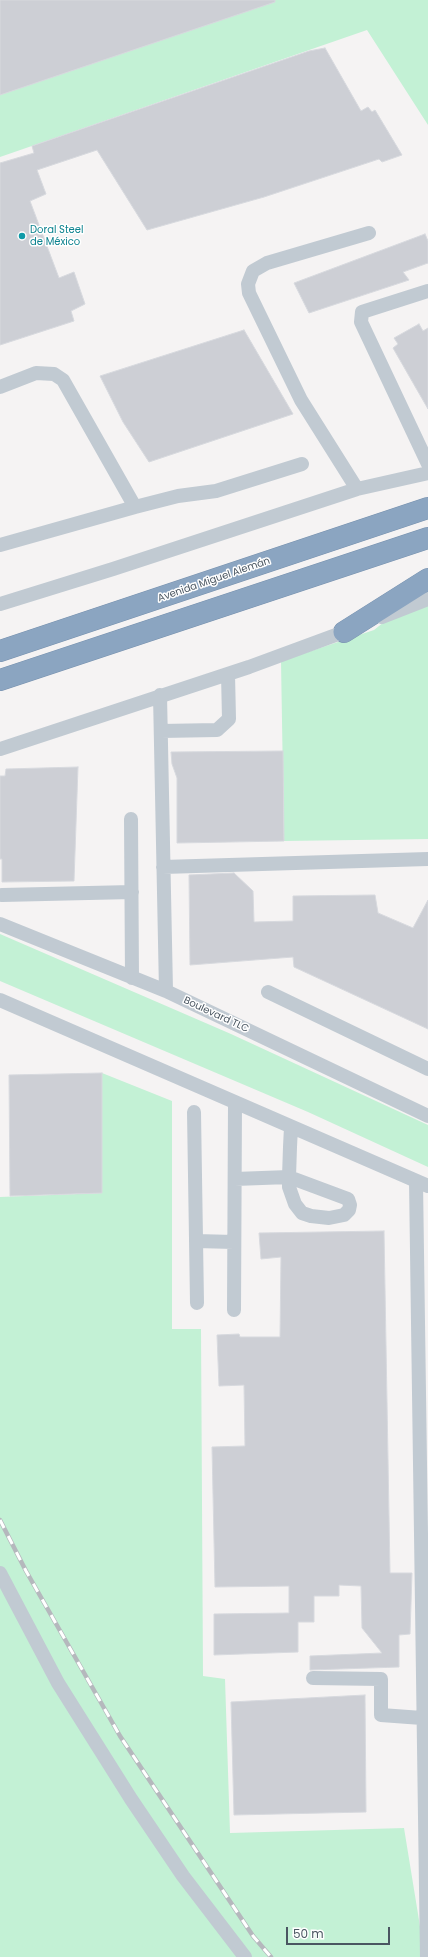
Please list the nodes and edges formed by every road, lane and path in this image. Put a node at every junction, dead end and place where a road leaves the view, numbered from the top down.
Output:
1 (369, 233) dead end
2 (428, 291) edge
3 (0, 387) edge
4 (302, 464) dead end
5 (428, 464) edge
6 (428, 472) edge
7 (357, 489) junction
8 (135, 507) junction
9 (428, 508) edge
10 (428, 538) edge
11 (0, 545) edge
12 (428, 579) edge
13 (428, 599) edge
14 (0, 604) edge
15 (344, 632) junction
16 (0, 651) edge
17 (228, 674) junction
18 (0, 680) edge
19 (160, 696) junction
20 (160, 731) junction
21 (0, 749) edge
22 (131, 819) dead end
23 (428, 859) edge
24 (164, 868) junction
25 (132, 892) junction
26 (2, 895) dead end
27 (0, 924) edge
28 (132, 978) junction
29 (166, 992) junction
30 (268, 992) dead end
31 (0, 1000) edge
32 (428, 1068) edge
33 (235, 1103) junction
34 (194, 1112) dead end
35 (428, 1116) edge
36 (291, 1127) junction
37 (235, 1179) junction
38 (422, 1183) edge
39 (196, 1241) junction
40 (234, 1242) junction
41 (197, 1303) dead end
42 (234, 1310) dead end
43 (0, 1573) edge
44 (424, 1574) edge
45 (313, 1678) dead end
46 (422, 1718) junction
47 (426, 1859) edge
48 (245, 1957) edge
49 (427, 1957) edge

1 - 7 street
2 - 5 street
3 - 8 street
4 - 8 street
6 - 7 street
7 - 14 street
8 - 11 street
9 - 16 highway, Avenida Miguel Alemán
10 - 18 highway
12 - 15 highway
13 - 15 street
15 - 17 street
17 - 19 street
17 - 20 street
19 - 20 street
19 - 21 street
20 - 24 street
22 - 25 street
23 - 24 street
24 - 29 street
25 - 26 street
25 - 28 street
27 - 28 street, Boulevard TLC
28 - 29 street, Boulevard TLC
29 - 35 street, Boulevard TLC
30 - 32 street
31 - 33 street
33 - 36 street
33 - 37 street
34 - 39 street
36 - 37 street
36 - 38 street
37 - 40 street
38 - 44 street
39 - 40 street
39 - 41 street
40 - 42 street
43 - 48 street
44 - 46 street
45 - 46 street
46 - 47 street
47 - 49 street

